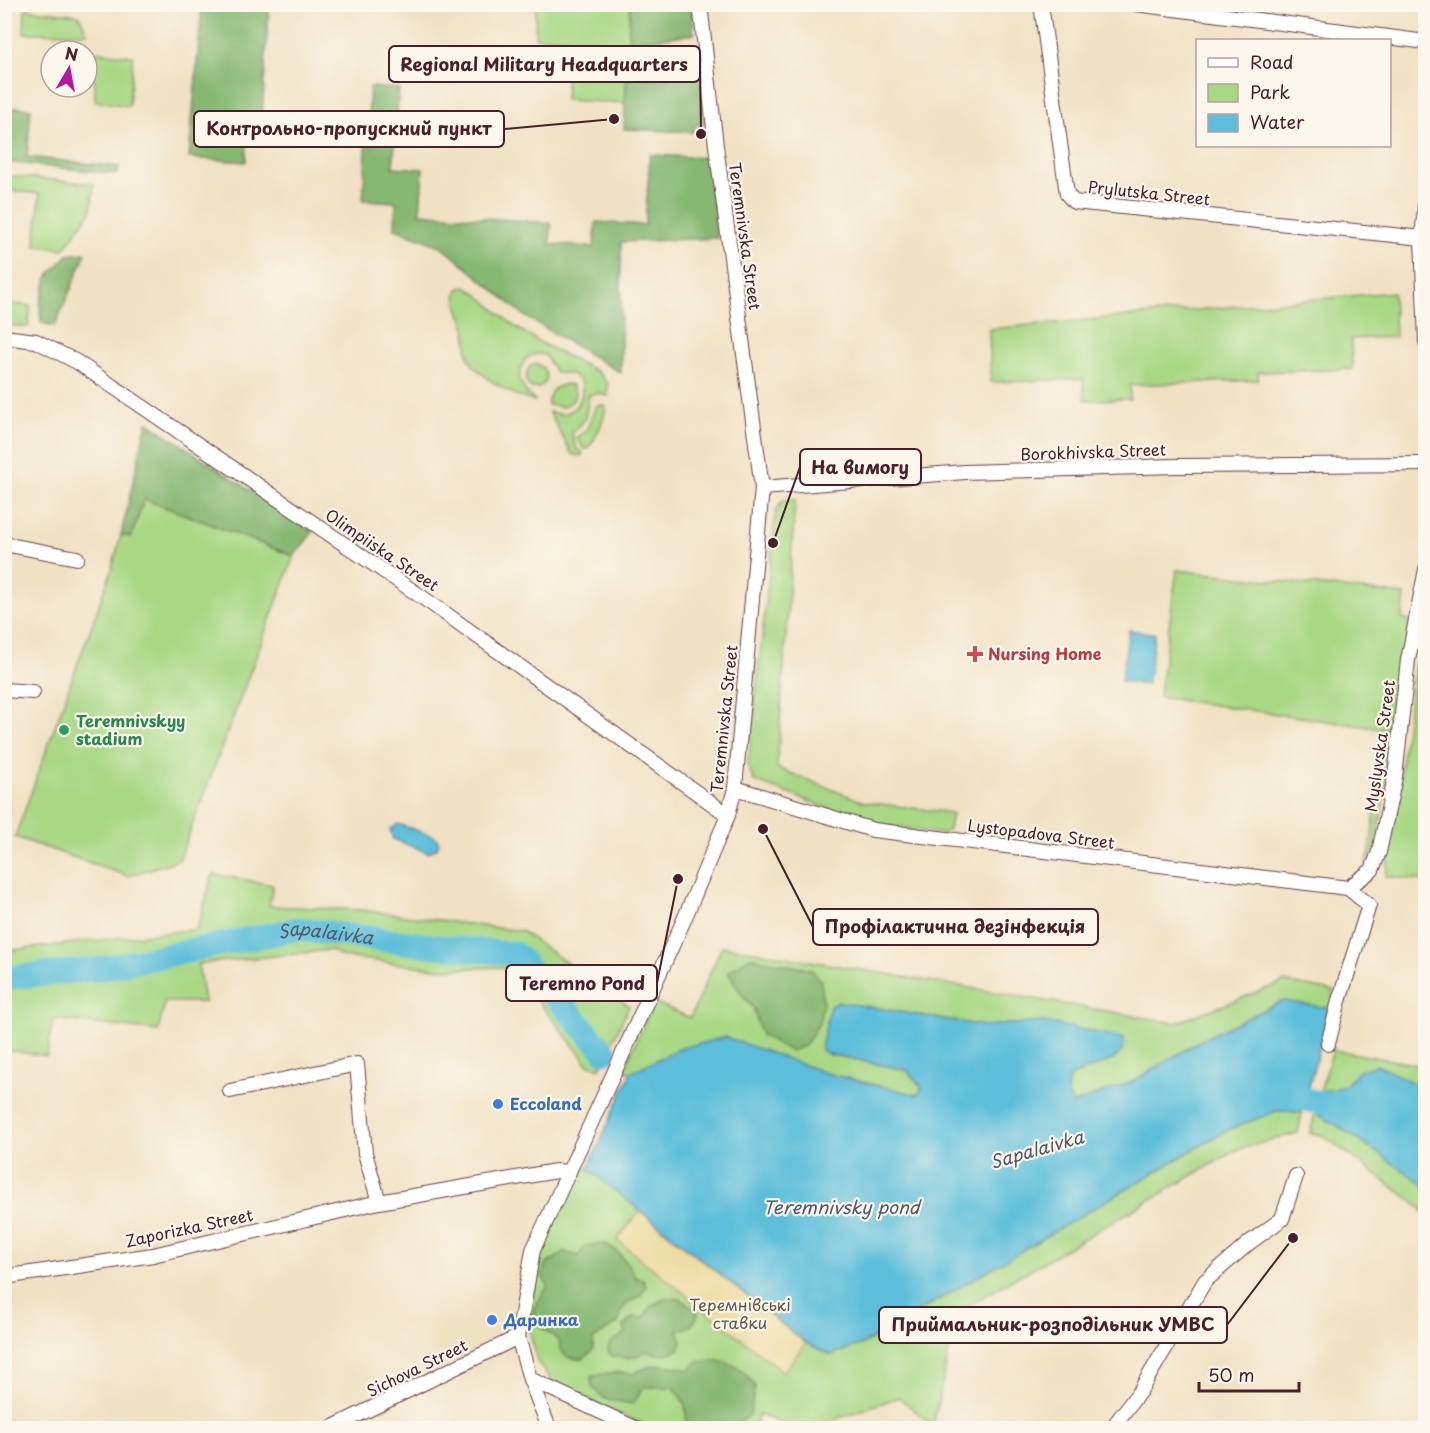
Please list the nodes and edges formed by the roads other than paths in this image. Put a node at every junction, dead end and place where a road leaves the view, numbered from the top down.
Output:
1 (700, 4) edge
2 (1041, 4) edge
3 (1136, 4) edge
4 (1425, 42) edge
5 (1425, 196) edge
6 (1422, 238) junction
7 (4, 337) edge
8 (1425, 342) edge
9 (1425, 464) edge
10 (762, 488) junction
11 (4, 544) edge
12 (77, 558) dead end
13 (1425, 569) edge
14 (4, 690) edge
15 (33, 692) dead end
16 (735, 788) junction
17 (728, 815) junction
18 (1348, 888) junction
19 (1328, 1044) dead end
20 (230, 1090) dead end
21 (569, 1172) junction
22 (1296, 1176) dead end
23 (379, 1202) junction
24 (4, 1277) edge
25 (518, 1337) junction
26 (530, 1379) junction
27 (331, 1428) edge
28 (549, 1428) edge
29 (635, 1428) edge
30 (1112, 1428) edge

1 - 10 street, Teremnivska Street
2 - 6 street, Prylutska Street
3 - 4 street
5 - 6 street
6 - 8 street
7 - 17 street, Olimpiiska Street
9 - 10 street, Borokhivska Street
10 - 16 street, Teremnivska Street
11 - 12 street
13 - 18 street, Myslyvska Street
14 - 15 street
16 - 17 street, Teremnivska Street
16 - 18 street, Lystopadova Street
17 - 21 street, Teremnivska Street
18 - 19 street
20 - 23 street
21 - 23 street, Zaporizka Street
21 - 25 street, Teremnivska Street
22 - 30 street
23 - 24 street, Zaporizka Street
25 - 26 street, Teremnivska Street
25 - 27 street, Sichova Street
26 - 28 street, Teremnivska Street
26 - 29 street

